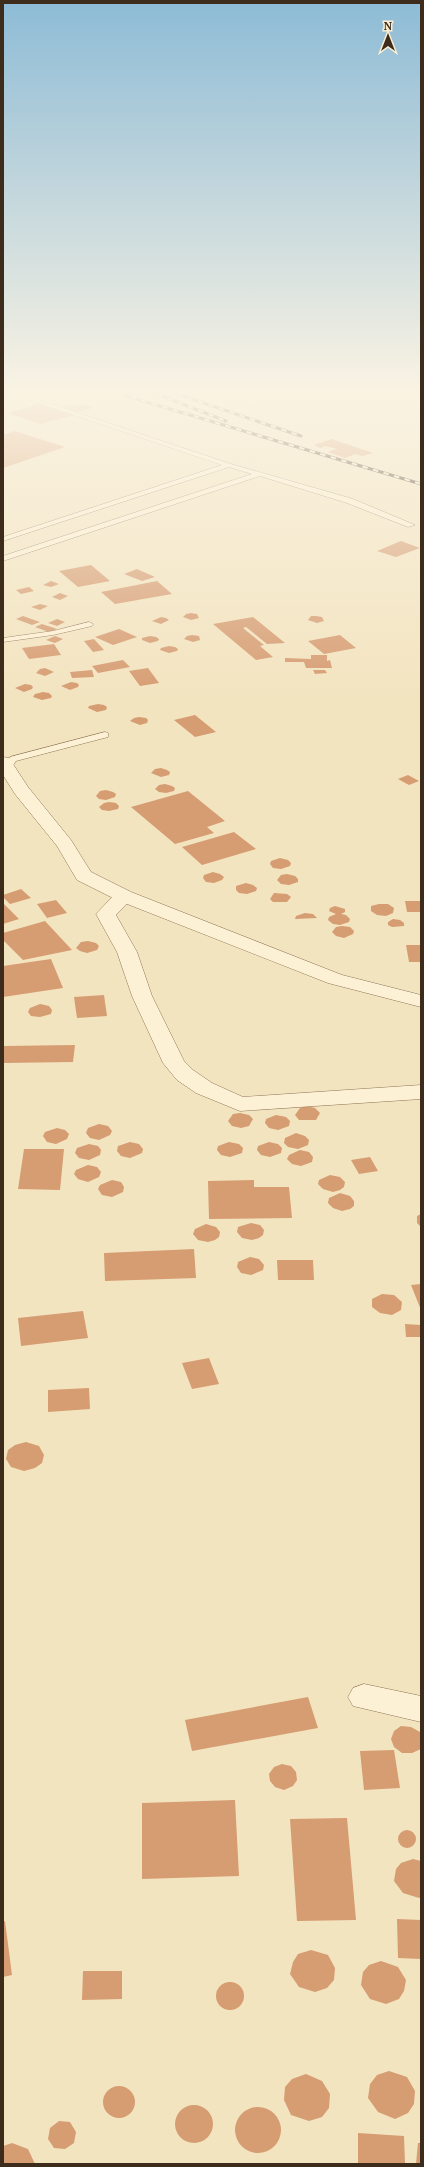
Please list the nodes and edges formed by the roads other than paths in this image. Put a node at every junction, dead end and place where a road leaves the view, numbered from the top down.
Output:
1 (137, 495) edge
2 (196, 495) edge
3 (330, 495) edge
4 (411, 525) dead end
5 (3, 539) edge
6 (3, 559) edge
7 (88, 624) dead end
8 (3, 640) edge
9 (105, 735) dead end
10 (5, 765) edge
11 (124, 896) junction
12 (421, 1001) edge
13 (421, 1092) edge
14 (364, 1697) dead end
15 (421, 1709) edge

1 - 5 lane
2 - 6 lane
3 - 4 lane
7 - 8 lane
9 - 10 lane
10 - 11 street
11 - 12 street
11 - 13 street
14 - 15 street

